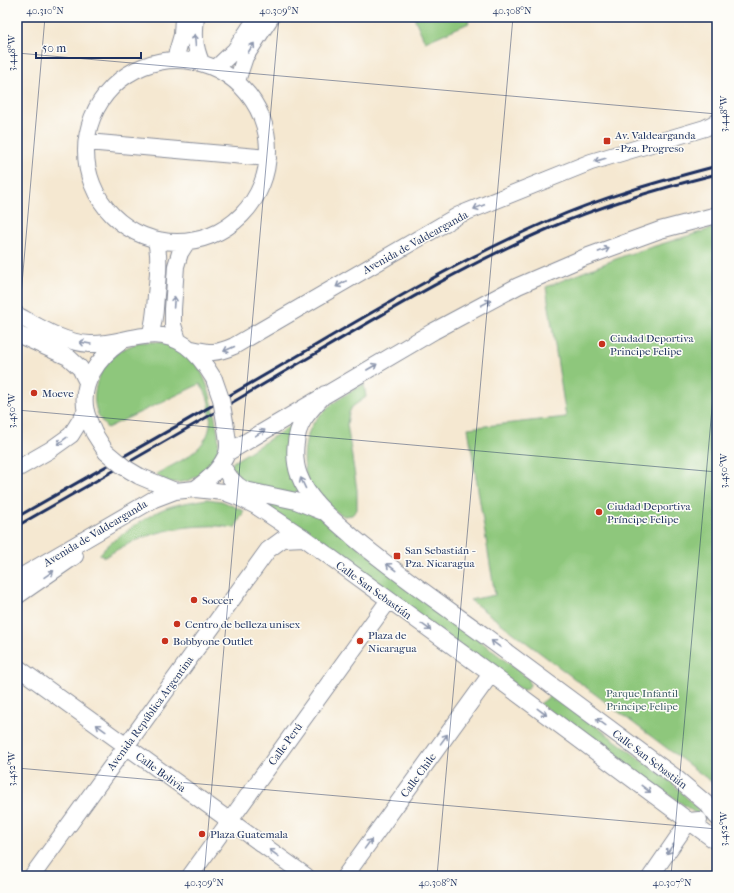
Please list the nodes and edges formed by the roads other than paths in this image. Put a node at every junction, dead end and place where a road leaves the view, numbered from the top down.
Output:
1 (183, 17) edge
2 (196, 17) edge
3 (257, 17) edge
4 (272, 17) edge
5 (175, 59) junction
6 (201, 62) junction
7 (216, 68) junction
8 (237, 82) junction
9 (717, 122) edge
10 (87, 142) junction
11 (268, 158) junction
12 (717, 215) edge
13 (156, 240) junction
14 (187, 242) junction
15 (17, 315) edge
16 (17, 334) edge
17 (150, 335) junction
18 (124, 340) junction
19 (178, 340) junction
20 (192, 349) junction
21 (87, 382) junction
22 (325, 394) junction
23 (86, 411) junction
24 (224, 458) junction
25 (17, 469) edge
26 (195, 489) junction
27 (175, 491) junction
28 (268, 514) junction
29 (326, 514) junction
30 (108, 526) junction
31 (304, 538) junction
32 (268, 550) junction
33 (17, 579) edge
34 (17, 596) edge
35 (389, 600) junction
36 (17, 667) edge
37 (491, 674) junction
38 (540, 677) junction
39 (523, 698) junction
40 (126, 746) junction
41 (717, 818) edge
42 (230, 821) junction
43 (689, 821) junction
44 (717, 842) edge
45 (32, 876) edge
46 (190, 876) edge
47 (306, 876) edge
48 (345, 876) edge
49 (651, 876) edge

1 - 5 street
6 -> 2 street
3 - 7 street
8 -> 4 street
5 - 6 street
5 - 10 street
6 - 7 street
7 - 8 street
8 - 11 street
9 -> 20 street, Avenida de Valdearganda
10 - 11 street
10 - 13 street
11 - 14 street
22 -> 12 street
13 - 14 street
13 - 17 street
19 -> 14 street
18 -> 15 street
16 - 21 street
17 - 18 street
17 - 19 street
18 - 21 street
19 - 20 street
20 - 24 street, bridge
21 - 23 street
24 -> 22 street
29 -> 22 street
23 -> 25 street
23 - 27 street, bridge
24 - 26 street
24 - 29 street
26 - 27 street, Calle San Sebastián
26 - 28 street, Calle San Sebastián
27 - 30 street, Avenida de Valdearganda
28 - 31 street, Calle San Sebastián
28 - 32 street, Avenida República Argentina
38 -> 29 street, Calle San Sebastián
30 - 33 street, Avenida de Valdearganda
34 -> 30 street
31 - 32 street, Avenida República Argentina
31 - 35 street, Calle San Sebastián
32 - 40 street, Avenida República Argentina
35 -> 37 street, Calle San Sebastián
35 - 42 street, Calle Perú
40 -> 36 street, Calle Bolivia
37 - 39 street, Calle San Sebastián
48 -> 37 street, Calle Chile
38 - 39 street
41 -> 38 street, Calle San Sebastián
39 -> 43 street, Calle San Sebastián
40 - 42 street, Calle Bolivia
40 - 45 street, Avenida República Argentina
41 - 43 street, Calle San Sebastián
42 - 46 street
47 -> 42 street, Calle Bolivia
43 - 44 street, Calle San Sebastián
43 -> 49 street

